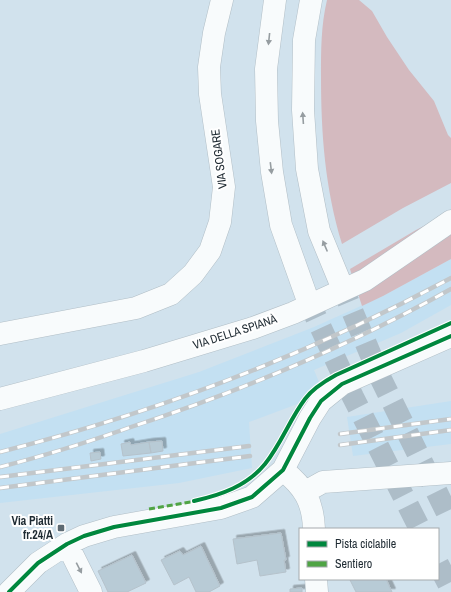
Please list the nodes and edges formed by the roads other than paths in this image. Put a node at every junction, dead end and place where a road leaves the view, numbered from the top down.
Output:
1 (222, 0) edge
2 (275, 0) edge
3 (311, 0) edge
4 (451, 221) edge
5 (340, 282) tunnel mouth
6 (307, 298) tunnel mouth
7 (0, 334) edge
8 (451, 336) edge
9 (0, 399) edge
10 (283, 470) junction
11 (451, 473) edge
12 (306, 492) junction
13 (314, 528) edge
14 (67, 544) junction
15 (316, 580) edge
16 (9, 592) edge
17 (91, 592) edge
18 (317, 592) edge

1 - 7 main road, VIA SOGARE
2 -> 6 main road
5 -> 3 main road
4 - 9 main road, VIA DELLA SPIANÀ
8 - 10 main road
10 - 12 main road
10 - 14 main road
11 - 12 main road
12 - 13 main road
14 - 16 main road
14 -> 17 main road
15 - 18 main road

